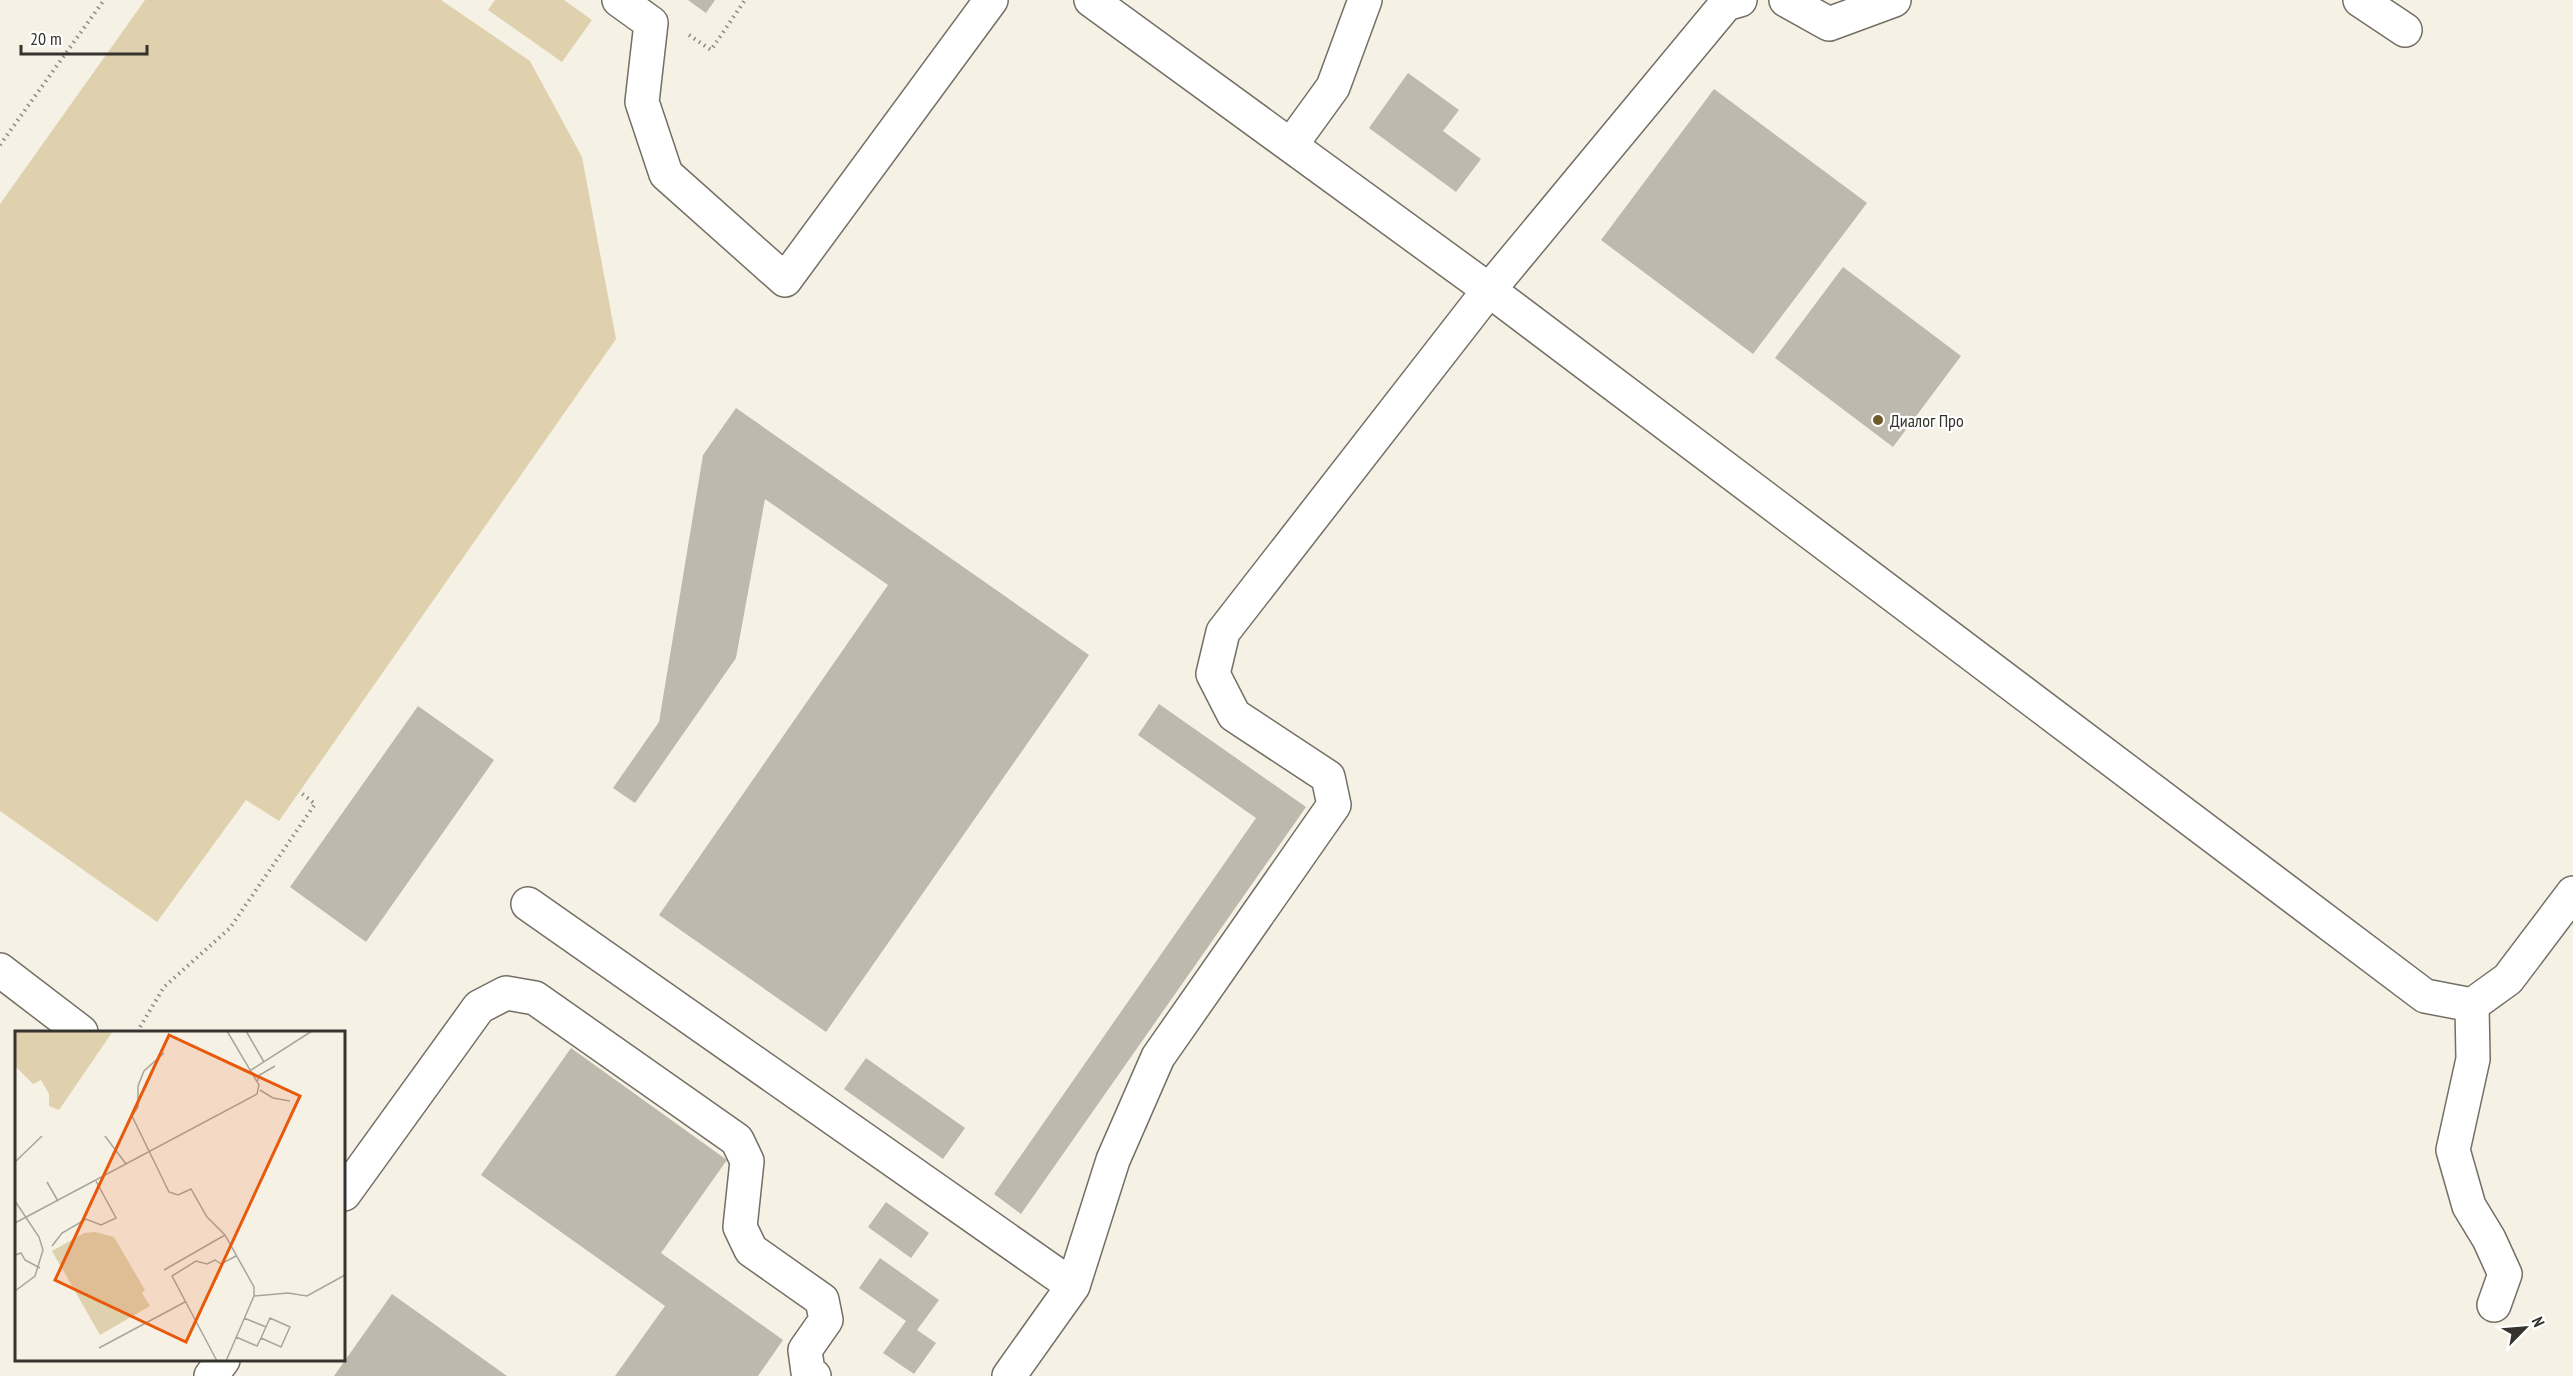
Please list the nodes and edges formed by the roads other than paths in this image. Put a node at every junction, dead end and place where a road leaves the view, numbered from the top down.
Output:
1 (619, 0) edge
2 (990, 0) edge
3 (1091, 0) edge
4 (1365, 0) edge
5 (1740, 0) edge
6 (1786, 0) edge
7 (1894, 0) edge
8 (2360, 0) edge
9 (2405, 30) dead end
10 (1291, 145) junction
11 (1489, 290) junction
12 (2573, 893) edge
13 (528, 904) dead end
14 (2573, 937) edge
15 (2531, 950) junction
16 (0, 970) edge
17 (2472, 1005) junction
18 (80, 1031) edge
19 (345, 1193) edge
20 (1073, 1286) junction
21 (2494, 1305) dead end
22 (222, 1361) edge
23 (211, 1376) edge
24 (814, 1376) edge
25 (1009, 1376) edge

1 - 2 street
3 - 10 street
4 - 10 street
5 - 11 street
6 - 7 street
8 - 9 street
10 - 11 street
11 - 17 street
11 - 20 street
12 - 15 street
13 - 20 street
14 - 15 street
15 - 17 street
16 - 18 street
17 - 21 street
19 - 24 street
20 - 25 street
22 - 23 street

